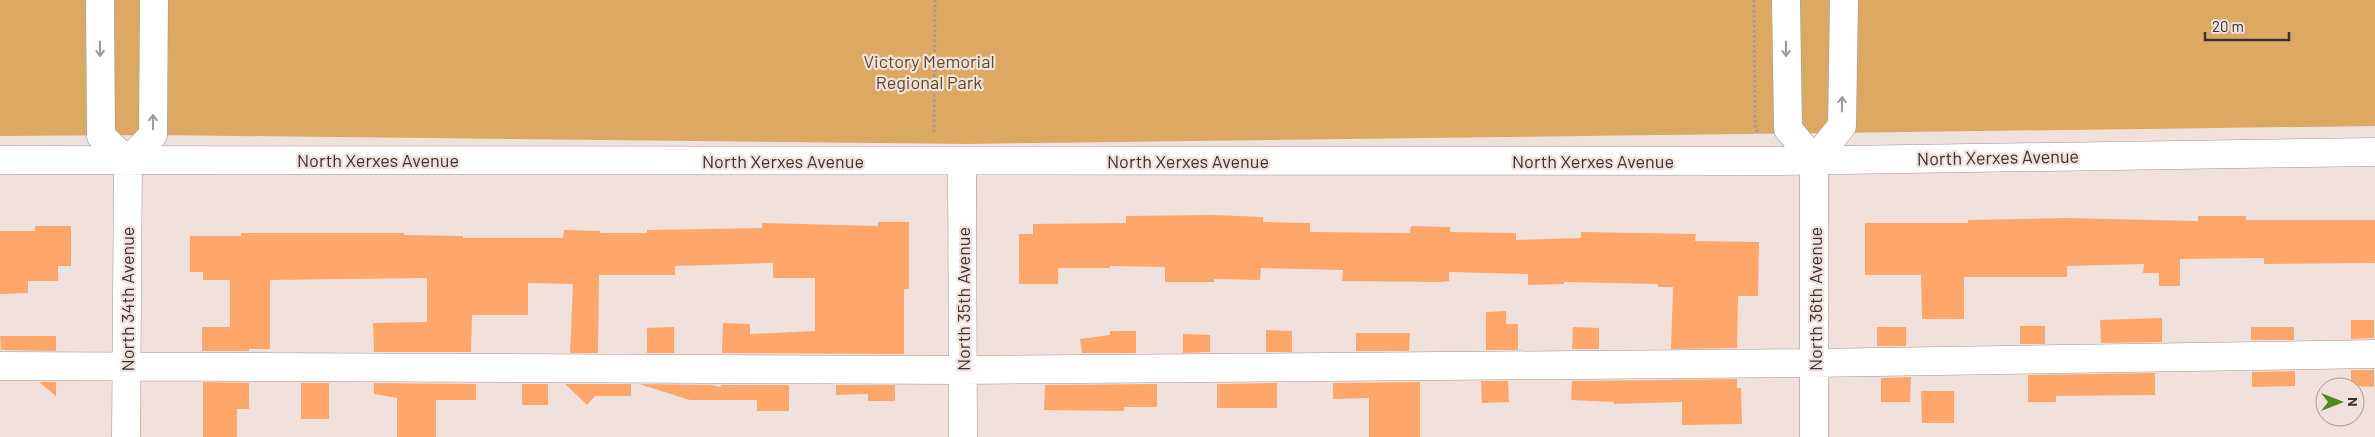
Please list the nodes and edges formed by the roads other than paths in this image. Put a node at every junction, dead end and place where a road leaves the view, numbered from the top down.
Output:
1 (100, 0) edge
2 (154, 0) edge
3 (1786, 0) edge
4 (1844, 0) edge
5 (2375, 152) edge
6 (0, 160) edge
7 (1814, 160) junction
8 (128, 161) junction
9 (962, 161) junction
10 (2375, 354) edge
11 (1814, 363) junction
12 (0, 366) edge
13 (127, 366) junction
14 (962, 370) junction
15 (126, 437) edge
16 (963, 437) edge
17 (1814, 437) edge

1 -> 8 street
8 -> 2 street
3 -> 7 street
7 -> 4 street
5 - 7 street, North Xerxes Avenue
6 - 8 street, North Xerxes Avenue
7 - 9 street, North Xerxes Avenue
7 - 11 street, North 36th Avenue
8 - 9 street, North Xerxes Avenue
8 - 13 street, North 34th Avenue
9 - 14 street, North 35th Avenue
10 - 11 street
11 - 14 street
11 - 17 street, North 36th Avenue
12 - 13 street
13 - 14 street
13 - 15 street, North 34th Avenue
14 - 16 street, North 35th Avenue

